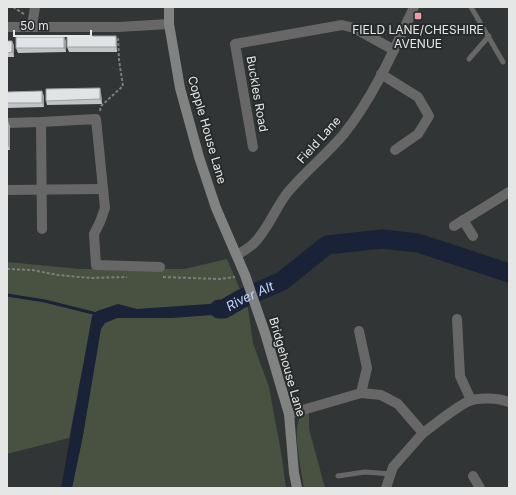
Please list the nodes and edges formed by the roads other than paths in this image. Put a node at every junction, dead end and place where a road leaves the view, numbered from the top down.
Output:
1 (35, 7) edge
2 (169, 7) edge
3 (414, 7) edge
4 (471, 7) edge
5 (169, 24) junction
6 (32, 26) junction
7 (7, 27) edge
8 (489, 36) junction
9 (394, 50) junction
10 (469, 59) dead end
11 (504, 62) dead end
12 (381, 74) junction
13 (41, 122) junction
14 (7, 123) edge
15 (253, 147) dead end
16 (395, 150) dead end
17 (102, 189) junction
18 (7, 190) edge
19 (42, 190) junction
20 (509, 192) edge
21 (463, 220) junction
22 (454, 226) dead end
23 (42, 229) dead end
24 (473, 236) dead end
25 (237, 256) junction
26 (160, 267) dead end
27 (457, 319) dead end
28 (360, 331) dead end
29 (361, 393) junction
30 (471, 400) junction
31 (509, 402) edge
32 (289, 414) junction
33 (423, 433) junction
34 (391, 474) junction
35 (338, 476) dead end
36 (473, 476) dead end
37 (297, 488) edge
38 (386, 488) edge
39 (480, 488) edge

1 - 6 street
2 - 5 street, Copple House Lane
3 - 9 street, Field Lane
4 - 8 lane
5 - 6 street
5 - 25 street, Copple House Lane
6 - 7 street
8 - 10 lane
8 - 11 lane
9 - 12 street, Field Lane
9 - 15 street, Buckles Road
12 - 16 street
12 - 25 street, Field Lane
13 - 14 street
13 - 17 street
13 - 19 street
17 - 19 street
17 - 26 street
18 - 19 street
19 - 23 street
20 - 21 street
21 - 22 street
21 - 24 street
25 - 32 street, Bridgehouse Lane
27 - 30 street
28 - 29 street
29 - 32 street
29 - 33 street
30 - 31 street
30 - 33 street
32 - 37 street, Bridgehouse Lane
33 - 34 street
34 - 35 lane
34 - 38 street
36 - 39 street

